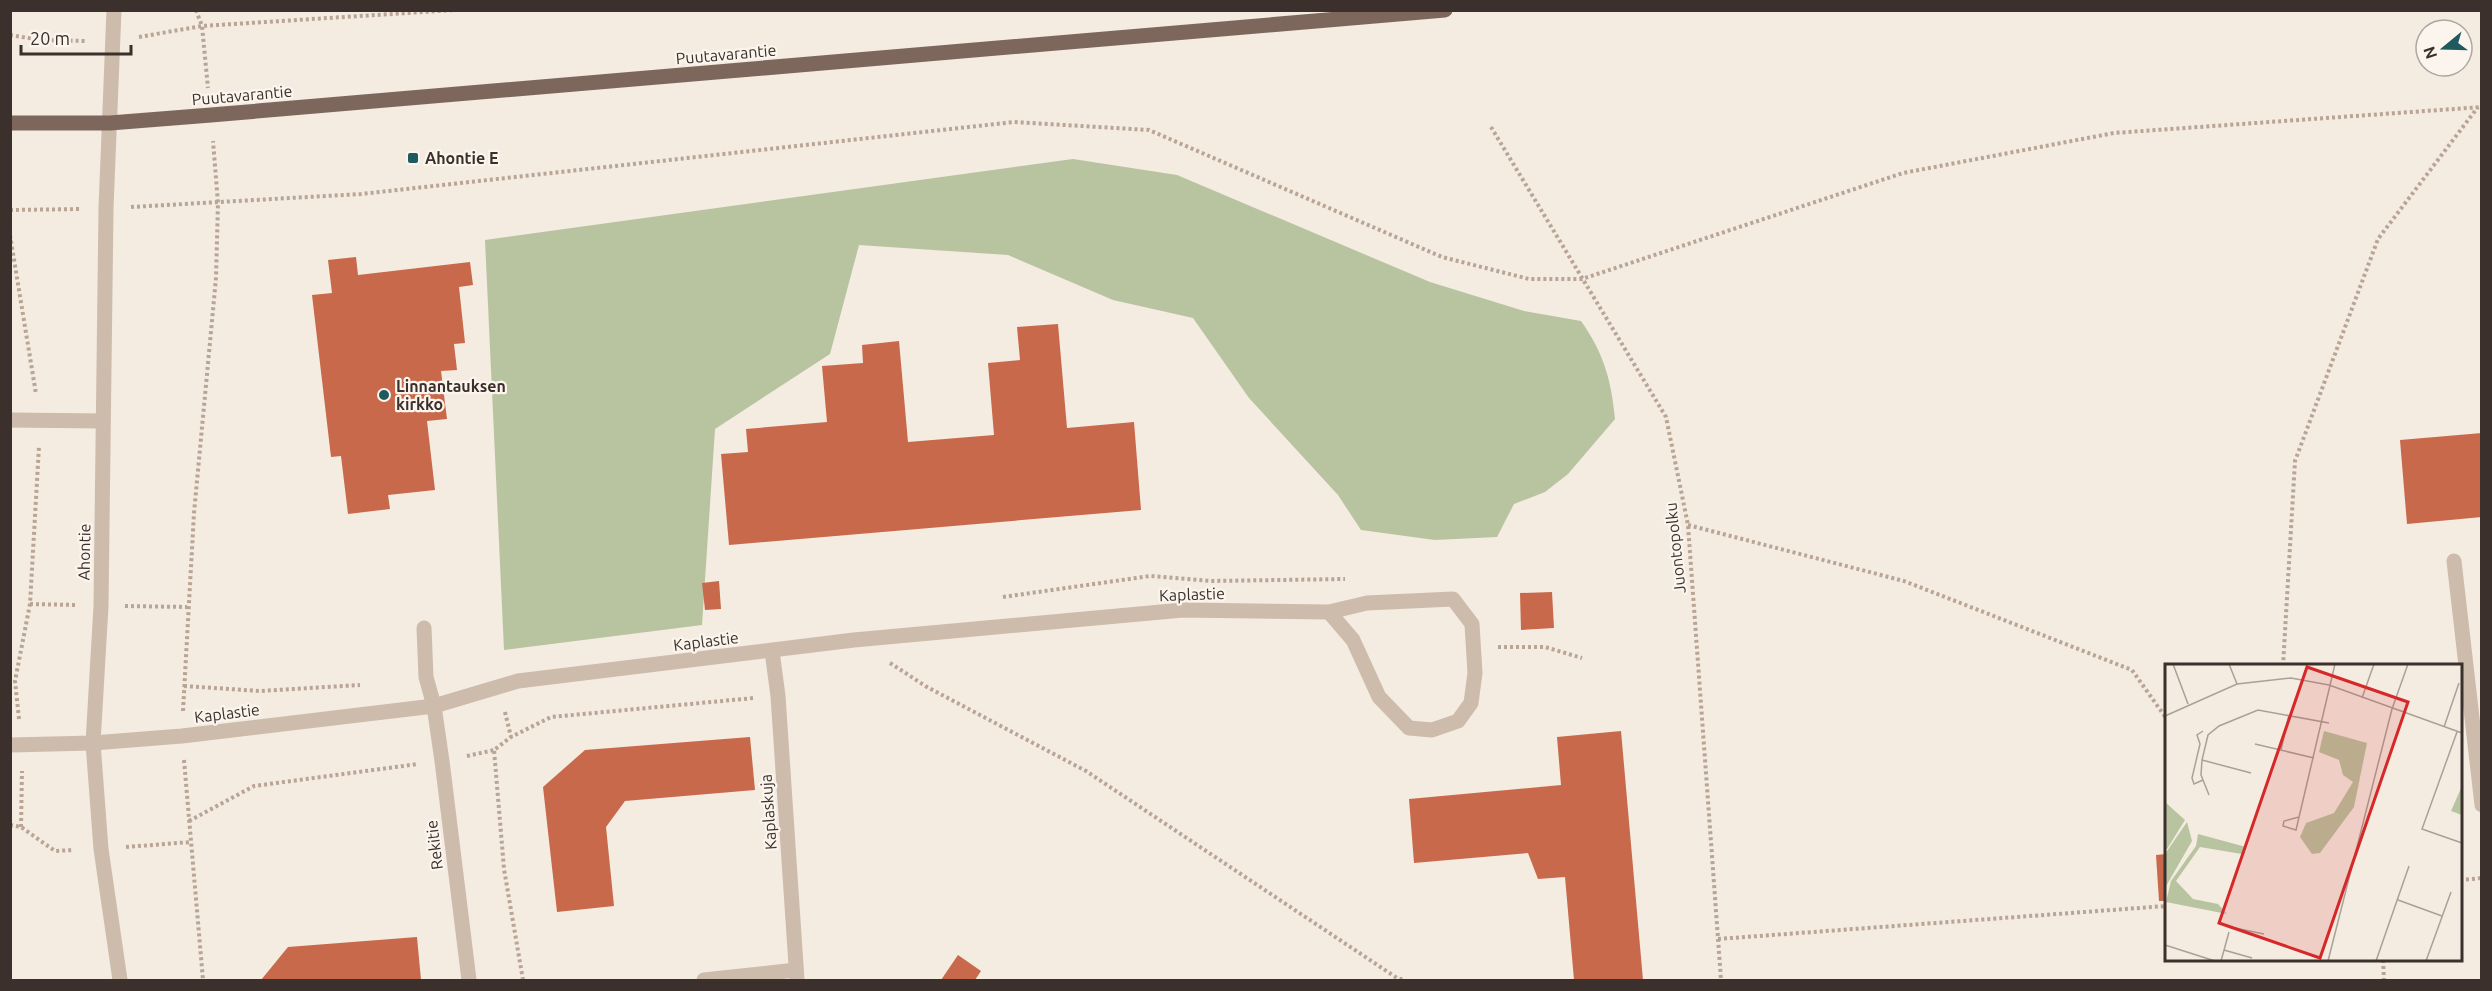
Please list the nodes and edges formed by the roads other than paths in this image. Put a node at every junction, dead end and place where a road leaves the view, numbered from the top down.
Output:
1 (114, 10) edge
2 (1445, 10) edge
3 (10, 123) edge
4 (110, 123) junction
5 (10, 420) edge
6 (103, 421) junction
7 (2454, 561) dead end
8 (1329, 612) junction
9 (424, 628) dead end
10 (772, 651) junction
11 (434, 706) junction
12 (93, 743) junction
13 (16, 744) edge
14 (2481, 805) edge
15 (797, 975) edge
16 (120, 981) edge
17 (469, 981) edge
18 (704, 981) edge

1 - 4 street, Ahontie
2 - 4 main road, Puutavarantie
3 - 4 main road, Puutavarantie
4 - 6 street, Ahontie
5 - 6 street
6 - 12 street, Ahontie
7 - 14 street
8 - 8 street, Kaplastie
8 - 10 street, Kaplastie
9 - 11 street, Rekitie
10 - 11 street, Kaplastie
10 - 15 street, Kaplaskuja
11 - 12 street, Kaplastie
11 - 17 street, Rekitie
12 - 13 street, Kaplastie
12 - 16 street, Ahontie
15 - 18 street

